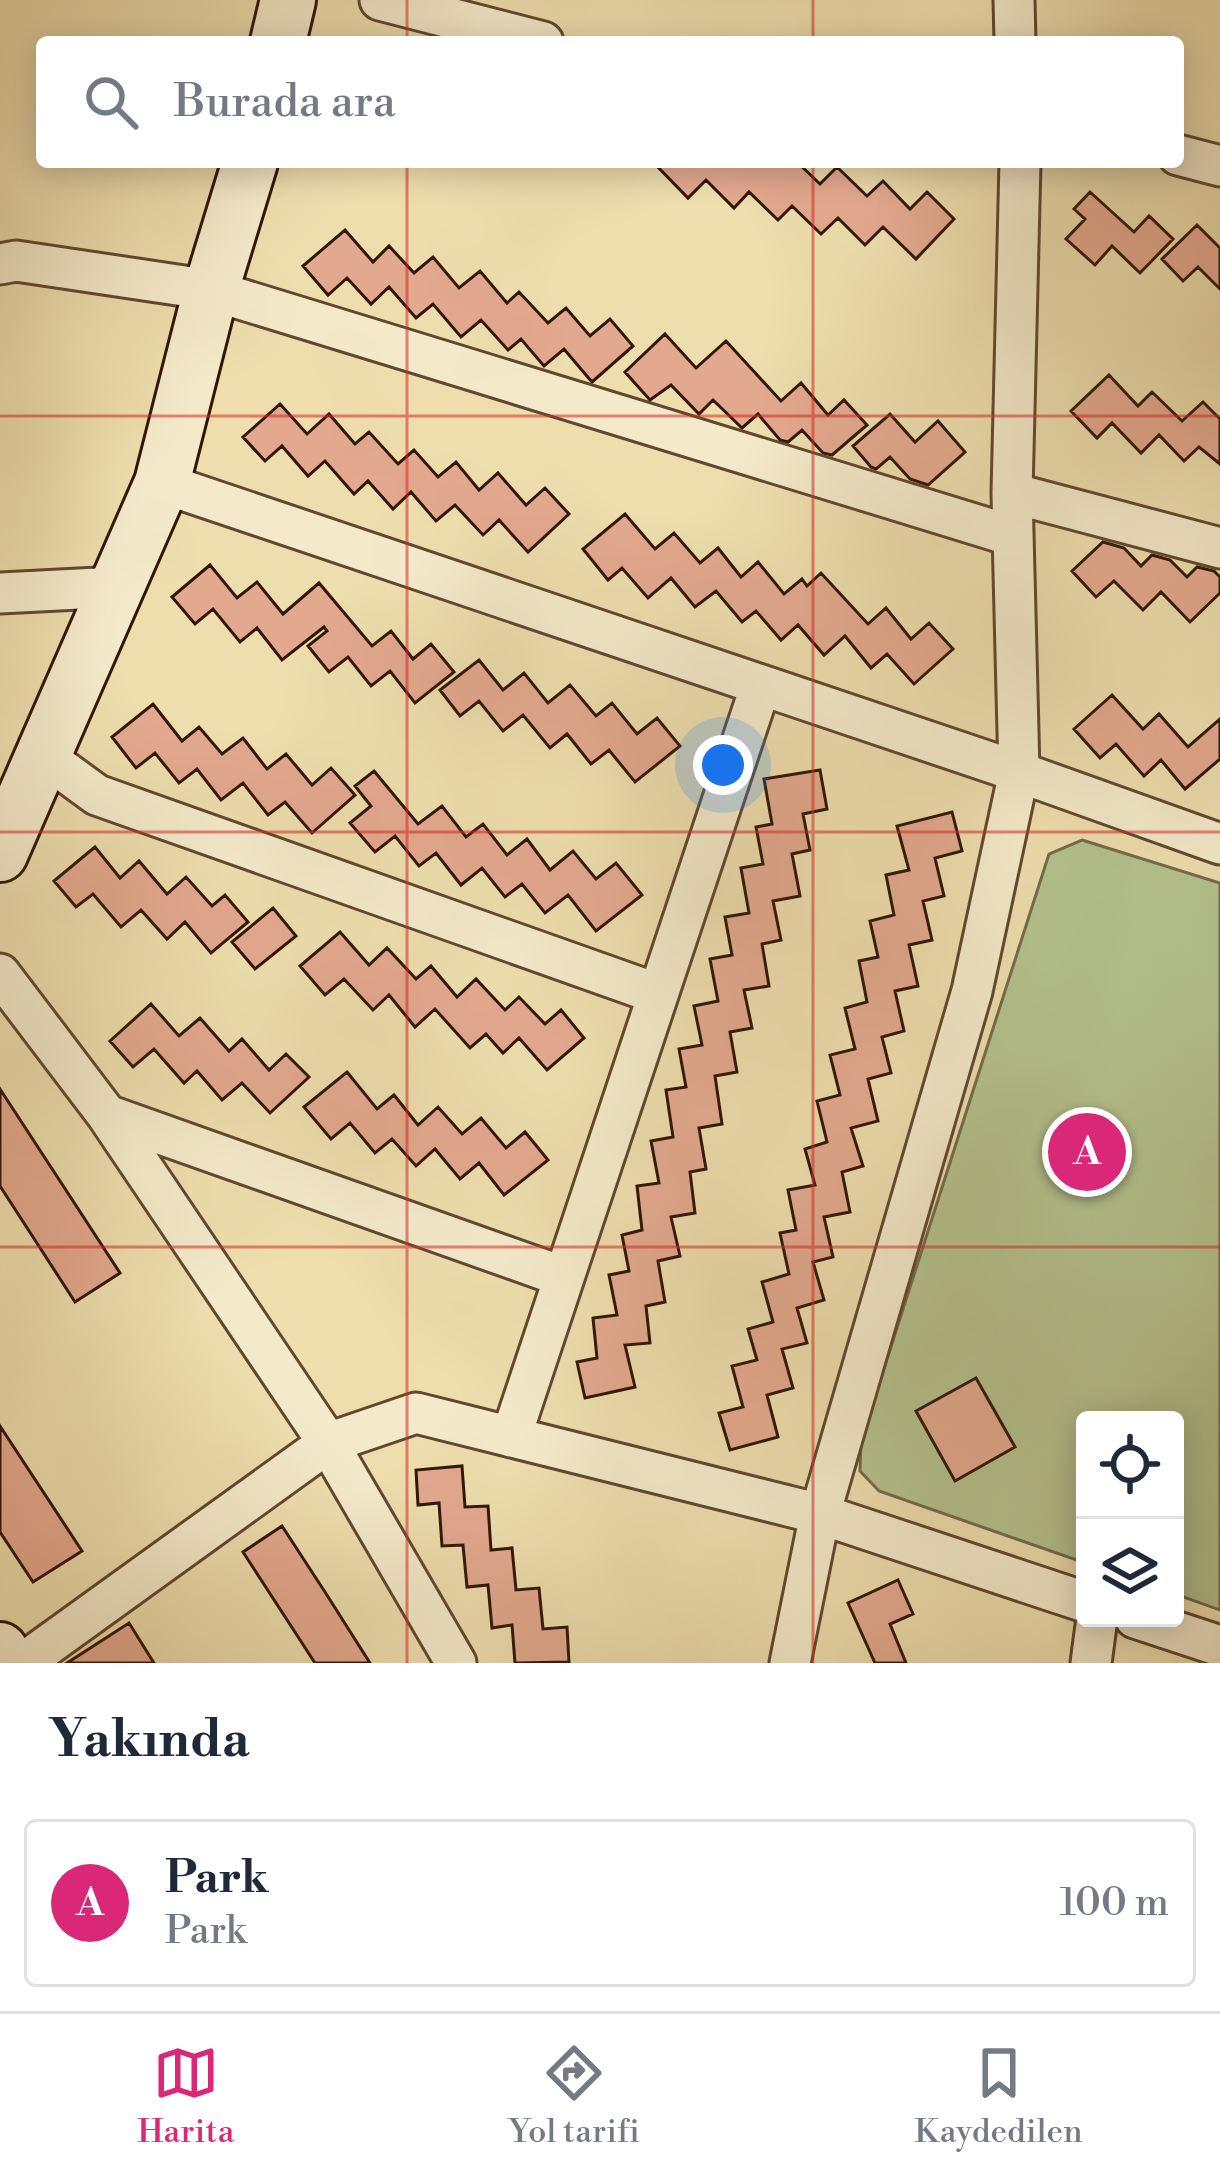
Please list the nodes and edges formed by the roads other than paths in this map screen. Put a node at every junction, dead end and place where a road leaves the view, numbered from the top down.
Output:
1 (288, 0) edge
2 (380, 0) edge
3 (279, 36) edge
4 (520, 36) edge
5 (1184, 157) edge
6 (1220, 166) edge
7 (248, 168) edge
8 (1020, 168) edge
9 (0, 264) edge
10 (211, 290) junction
11 (162, 483) junction
12 (1012, 493) junction
13 (1013, 536) junction
14 (1220, 548) edge
15 (118, 587) junction
16 (0, 593) edge
17 (760, 685) junction
18 (45, 757) junction
19 (1019, 772) junction
20 (1220, 844) edge
21 (0, 854) edge
22 (0, 974) edge
23 (658, 994) junction
24 (107, 1115) junction
25 (564, 1277) junction
26 (511, 1437) junction
27 (328, 1444) junction
28 (820, 1514) junction
29 (1076, 1599) edge
30 (1096, 1627) edge
31 (1162, 1627) edge
32 (1220, 1646) edge
33 (0, 1650) edge
34 (8, 1663) edge
35 (22, 1663) edge
36 (456, 1663) edge
37 (790, 1663) edge
38 (1091, 1663) edge

1 - 3 street
2 - 4 street
5 - 6 street
7 - 10 street
8 - 12 street
9 - 10 street
10 - 11 street
10 - 13 street
11 - 15 street
11 - 17 street
12 - 13 street
12 - 14 street
13 - 19 street
15 - 16 street
15 - 18 street
17 - 19 street
17 - 23 street
18 - 21 street
18 - 23 street
19 - 20 street
19 - 28 street
22 - 24 street
23 - 25 street
24 - 25 street
24 - 27 street
25 - 26 street
26 - 27 street
26 - 28 street
27 - 35 street
27 - 36 street
28 - 29 street
28 - 37 street
30 - 38 street
31 - 32 street
33 - 34 street

